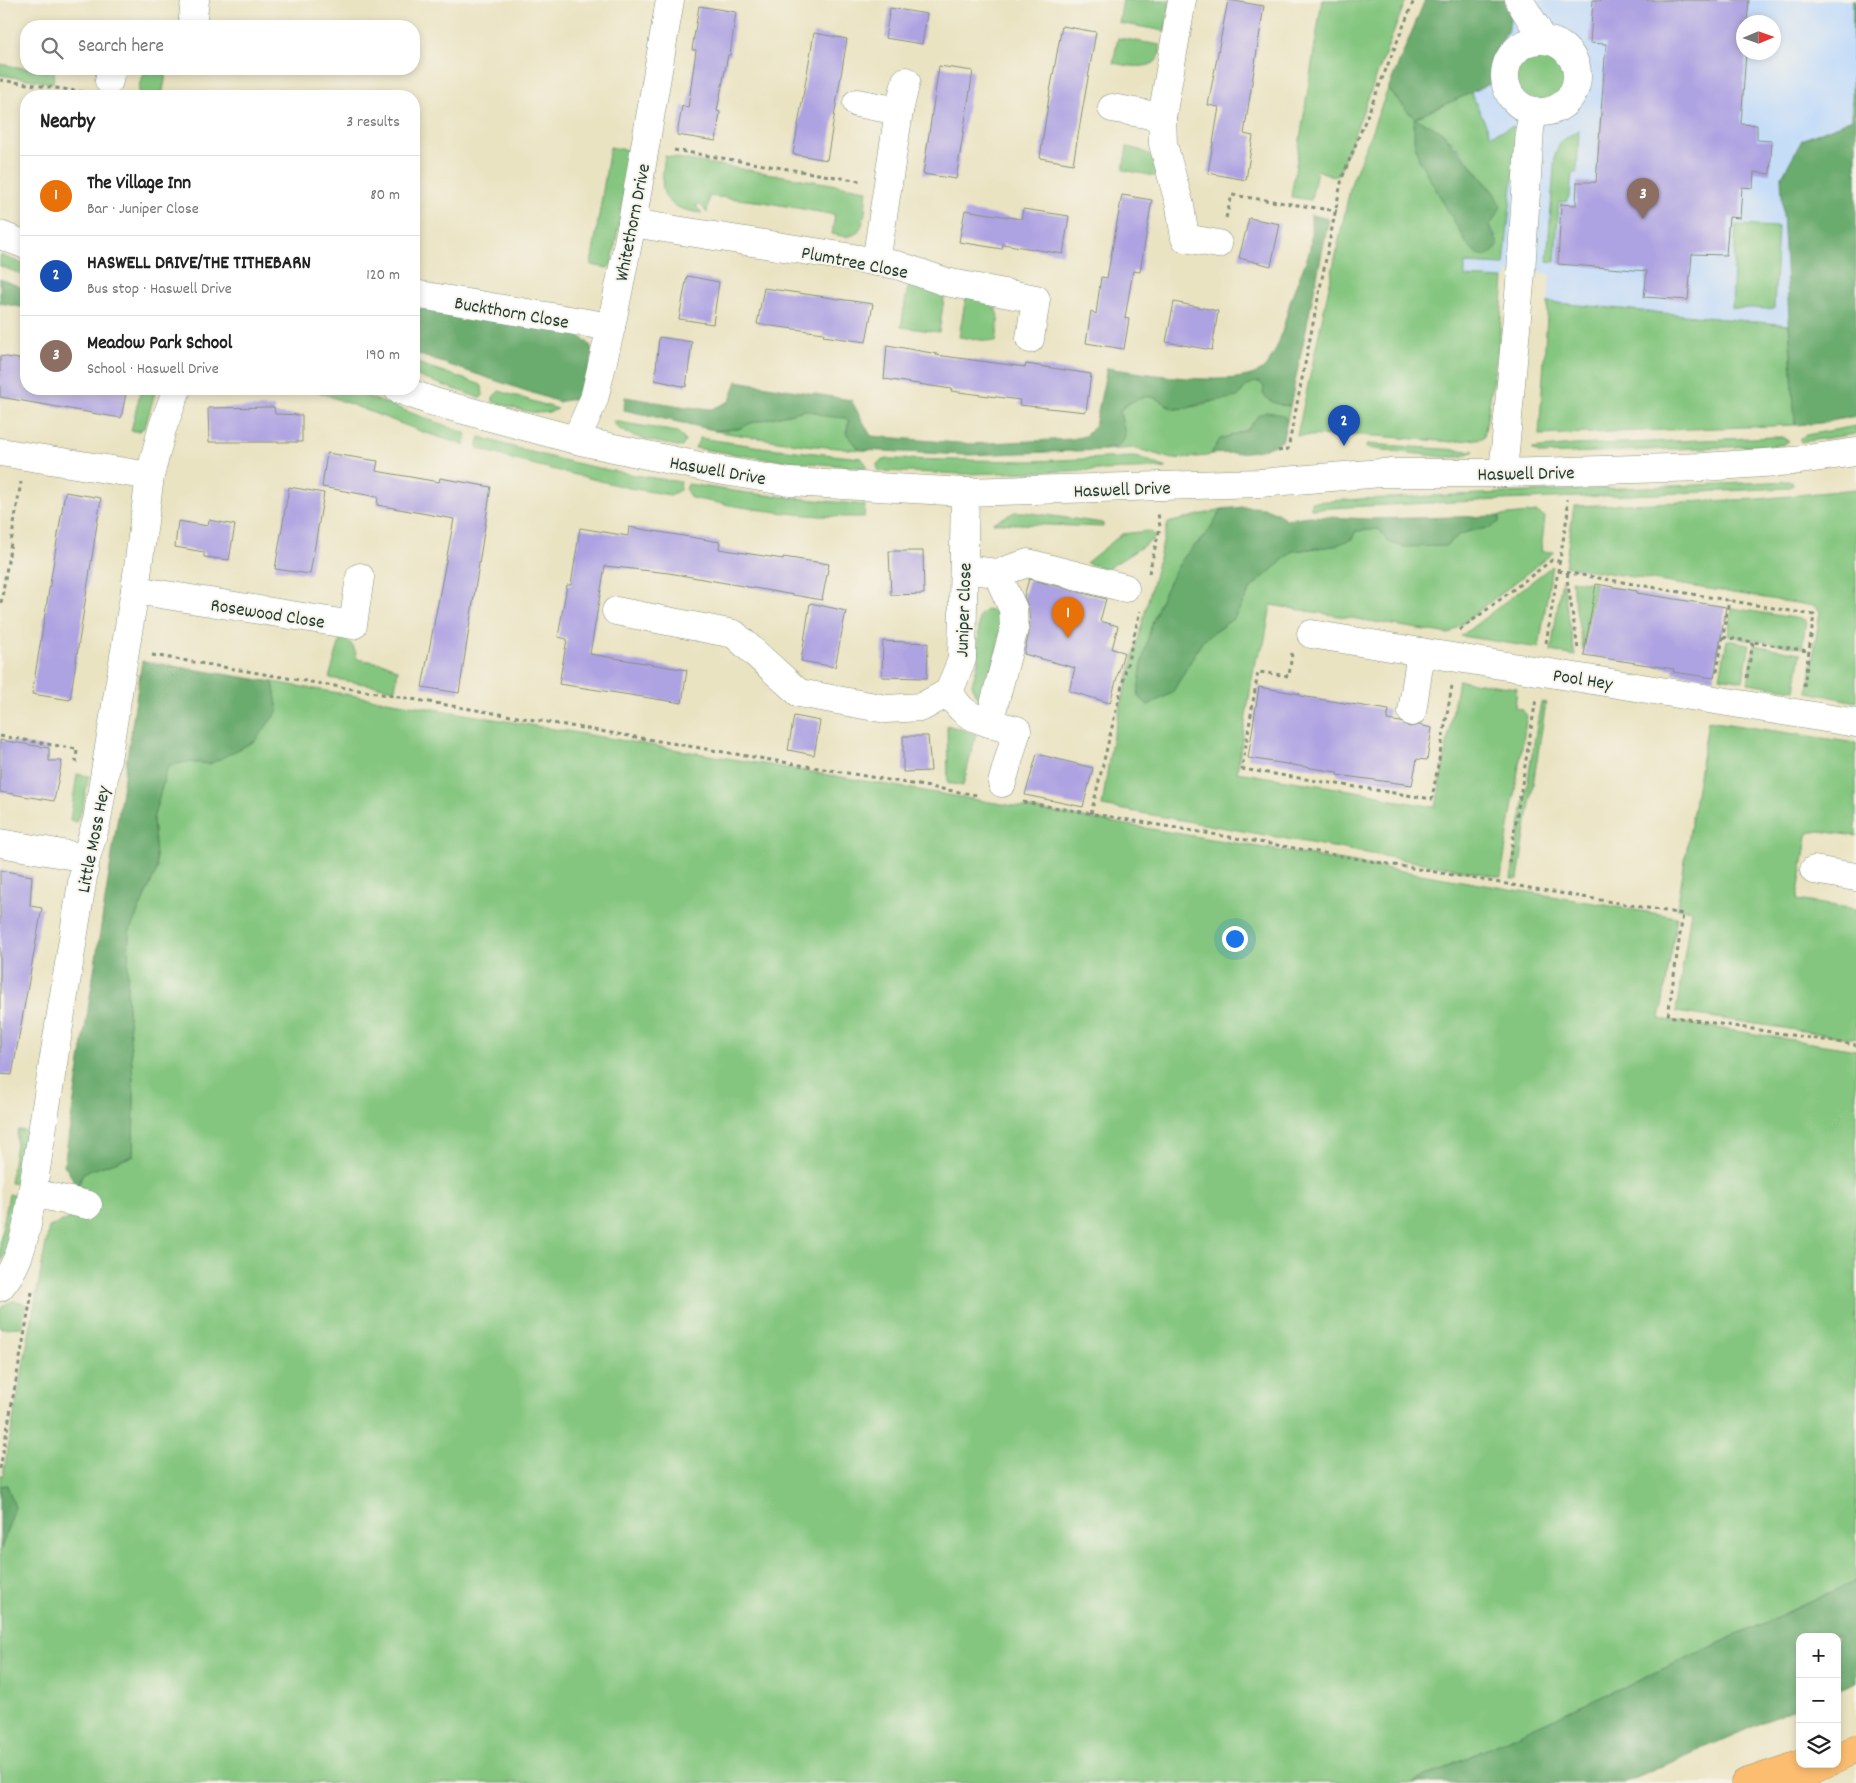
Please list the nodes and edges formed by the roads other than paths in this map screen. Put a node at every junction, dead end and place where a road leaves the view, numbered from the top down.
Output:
1 (195, 0) edge
2 (670, 0) edge
3 (1182, 0) edge
4 (1519, 0) edge
5 (193, 20) edge
6 (1538, 40) junction
7 (906, 80) dead end
8 (857, 103) dead end
9 (1112, 108) dead end
10 (898, 111) junction
11 (1534, 111) junction
12 (1162, 116) junction
13 (632, 223) junction
14 (0, 235) edge
15 (20, 243) edge
16 (1218, 244) road end
17 (876, 262) junction
18 (420, 295) edge
19 (611, 327) junction
20 (1030, 339) dead end
21 (175, 395) edge
22 (415, 395) edge
23 (576, 440) junction
24 (1856, 452) edge
25 (13, 454) edge
26 (1504, 473) junction
27 (150, 476) junction
28 (965, 492) junction
29 (964, 569) junction
30 (997, 573) junction
31 (360, 577) dead end
32 (135, 590) junction
33 (1138, 593) road end
34 (616, 611) dead end
35 (1310, 634) road end
36 (1421, 652) junction
37 (949, 692) junction
38 (1412, 712) dead end
39 (989, 723) junction
40 (1856, 723) edge
41 (1000, 793) road end
42 (0, 843) edge
43 (86, 858) junction
44 (1814, 870) dead end
45 (1856, 877) edge
46 (32, 1193) junction
47 (88, 1205) dead end
48 (0, 1287) edge
49 (1856, 1748) edge
50 (1841, 1752) edge
51 (1841, 1756) edge
52 (1796, 1766) edge
53 (1818, 1768) edge
54 (1745, 1783) edge
55 (1790, 1783) edge

1 - 5 street
2 - 13 street, Whitethorn Drive
3 - 12 street
4 - 6 street
6 - 11 street
6 - 11 street
7 - 10 street
8 - 10 street
9 - 12 street
10 - 17 street
11 - 26 street
12 - 16 street
13 - 17 street, Plumtree Close
13 - 19 street, Whitethorn Drive
14 - 15 street
17 - 20 street, Plumtree Close
18 - 19 street, Buckthorn Close
19 - 23 street, Whitethorn Drive
21 - 27 street, Little Moss Hey
22 - 23 street, Haswell Drive
23 - 28 street, Haswell Drive
24 - 26 street, Haswell Drive
25 - 27 street
26 - 28 street, Haswell Drive
27 - 32 street, Little Moss Hey
28 - 29 street, Juniper Close
29 - 30 street
29 - 37 street, Juniper Close
30 - 33 street
30 - 39 street
31 - 32 street, Rosewood Close
32 - 43 street, Little Moss Hey
34 - 37 street
35 - 36 street, Pool Hey
36 - 38 street
36 - 40 street, Pool Hey
37 - 39 street
39 - 41 street
42 - 43 street
43 - 46 street, Little Moss Hey
44 - 45 street
46 - 47 street
46 - 48 street, Little Moss Hey
49 - 50 highway
49 - 51 highway
52 - 54 highway
53 - 55 highway

